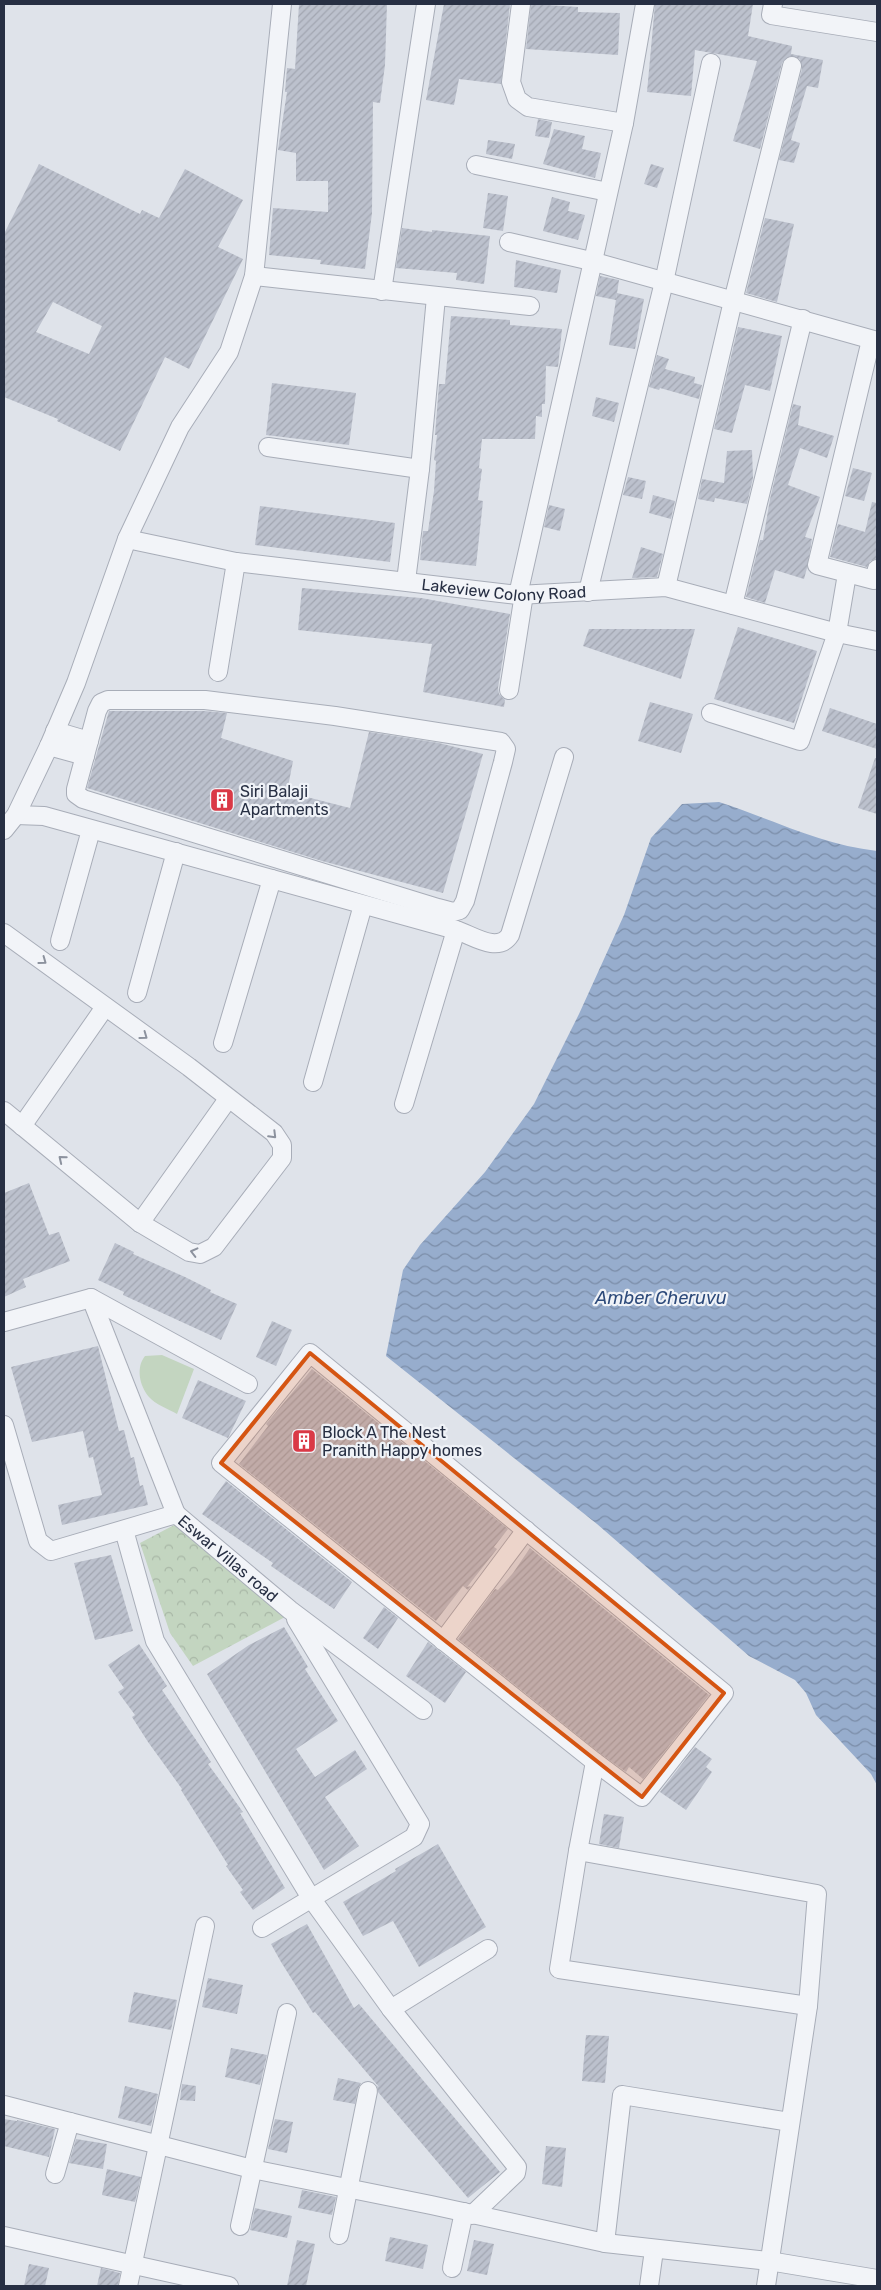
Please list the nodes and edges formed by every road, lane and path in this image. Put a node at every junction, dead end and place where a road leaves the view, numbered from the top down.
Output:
1 (282, 4) edge
2 (426, 4) edge
3 (521, 4) edge
4 (645, 4) edge
5 (772, 4) edge
6 (877, 32) edge
7 (711, 63) dead end
8 (792, 66) dead end
9 (624, 123) junction
10 (476, 165) dead end
11 (608, 192) junction
12 (509, 242) dead end
13 (591, 261) junction
14 (254, 276) junction
15 (664, 282) junction
16 (382, 291) junction
17 (436, 297) junction
18 (733, 301) junction
19 (530, 306) dead end
20 (803, 319) junction
21 (874, 340) edge
22 (268, 447) dead end
23 (420, 469) junction
24 (127, 539) junction
25 (236, 562) junction
26 (877, 569) edge
27 (847, 574) junction
28 (406, 580) junction
29 (666, 587) junction
30 (588, 592) junction
31 (521, 594) junction
32 (733, 605) junction
33 (837, 633) junction
34 (877, 641) edge
35 (218, 672) dead end
36 (509, 690) dead end
37 (712, 713) dead end
38 (52, 739) junction
39 (87, 748) junction
40 (564, 758) dead end
41 (16, 815) junction
42 (4, 830) edge
43 (91, 830) junction
44 (176, 852) junction
45 (272, 879) junction
46 (363, 905) junction
47 (456, 930) junction
48 (4, 932) edge
49 (60, 941) dead end
50 (137, 993) dead end
51 (105, 1007) junction
52 (224, 1043) dead end
53 (313, 1082) dead end
54 (228, 1099) junction
55 (404, 1104) dead end
56 (4, 1111) edge
57 (22, 1126) junction
58 (140, 1223) junction
59 (91, 1298) junction
60 (4, 1322) edge
61 (248, 1384) dead end
62 (4, 1425) edge
63 (176, 1514) junction
64 (124, 1530) junction
65 (526, 1530) junction
66 (290, 1610) junction
67 (443, 1641) junction
68 (422, 1710) dead end
69 (595, 1762) junction
70 (578, 1851) junction
71 (311, 1898) junction
72 (206, 1926) dead end
73 (262, 1928) dead end
74 (488, 1949) dead end
75 (808, 2006) junction
76 (391, 2009) junction
77 (287, 2013) dead end
78 (368, 2091) dead end
79 (4, 2105) edge
80 (70, 2122) junction
81 (790, 2122) junction
82 (158, 2145) junction
83 (252, 2169) junction
84 (55, 2174) dead end
85 (347, 2188) junction
86 (468, 2213) junction
87 (240, 2226) dead end
88 (339, 2235) dead end
89 (4, 2236) edge
90 (605, 2243) junction
91 (654, 2250) junction
92 (769, 2261) junction
93 (133, 2266) junction
94 (452, 2268) dead end
95 (876, 2278) edge
96 (128, 2286) edge
97 (229, 2286) edge
98 (649, 2286) edge
99 (766, 2286) edge

1 - 14 street
2 - 16 street
3 - 9 street
4 - 9 street
5 - 6 street
7 - 15 street
8 - 18 street
9 - 11 street
10 - 11 street
11 - 13 street
12 - 13 street
13 - 15 street
13 - 31 street
14 - 16 street
14 - 24 street
15 - 18 street
15 - 30 street
16 - 17 street
17 - 19 street
17 - 23 street
18 - 20 street
18 - 29 street
20 - 21 street
20 - 32 street
21 - 27 street
22 - 23 street
23 - 28 street
24 - 25 street, Lakeview Colony Road
24 - 38 street
25 - 28 street, Lakeview Colony Road
25 - 35 street
26 - 27 street
27 - 33 street
28 - 31 street, Lakeview Colony Road
29 - 30 street, Lakeview Colony Road
29 - 32 street, Lakeview Colony Road
30 - 31 street, Lakeview Colony Road
31 - 36 street
32 - 33 street, Lakeview Colony Road
33 - 34 street, Lakeview Colony Road
33 - 37 street
38 - 39 street
38 - 41 street
39 - 39 street
40 - 47 street
41 - 42 street
41 - 43 street
43 - 44 street
43 - 49 street
44 - 45 street
44 - 50 street
45 - 46 street
45 - 52 street
46 - 47 street
46 - 53 street
47 - 55 street
48 -> 51 street
51 -> 54 street
51 - 57 street
54 - 58 street
54 -> 58 street
56 - 57 street
58 -> 57 street
59 - 60 street
59 - 61 street
59 - 63 street
62 - 64 street, Eswar Villas road
63 - 64 street, Eswar Villas road
63 - 66 street, Eswar Villas road
64 - 71 street
65 - 67 street
65 - 67 street
65 - 69 street
66 - 68 street, Eswar Villas road
66 - 71 street
67 - 69 street
69 - 70 street
70 - 75 street
70 - 75 street
71 - 73 street
71 - 76 street
72 - 82 street
74 - 76 street
75 - 81 street
76 - 86 street
77 - 83 street
78 - 85 street
79 - 80 street
80 - 82 street
80 - 84 street
81 - 90 street
81 - 92 street
82 - 83 street
82 - 93 street
83 - 85 street
83 - 87 street
85 - 86 street
85 - 88 street
86 - 90 street
86 - 94 street
89 - 93 street
90 - 91 street
91 - 92 street
91 - 98 street
92 - 95 street
92 - 99 street
93 - 96 street
93 - 97 street

